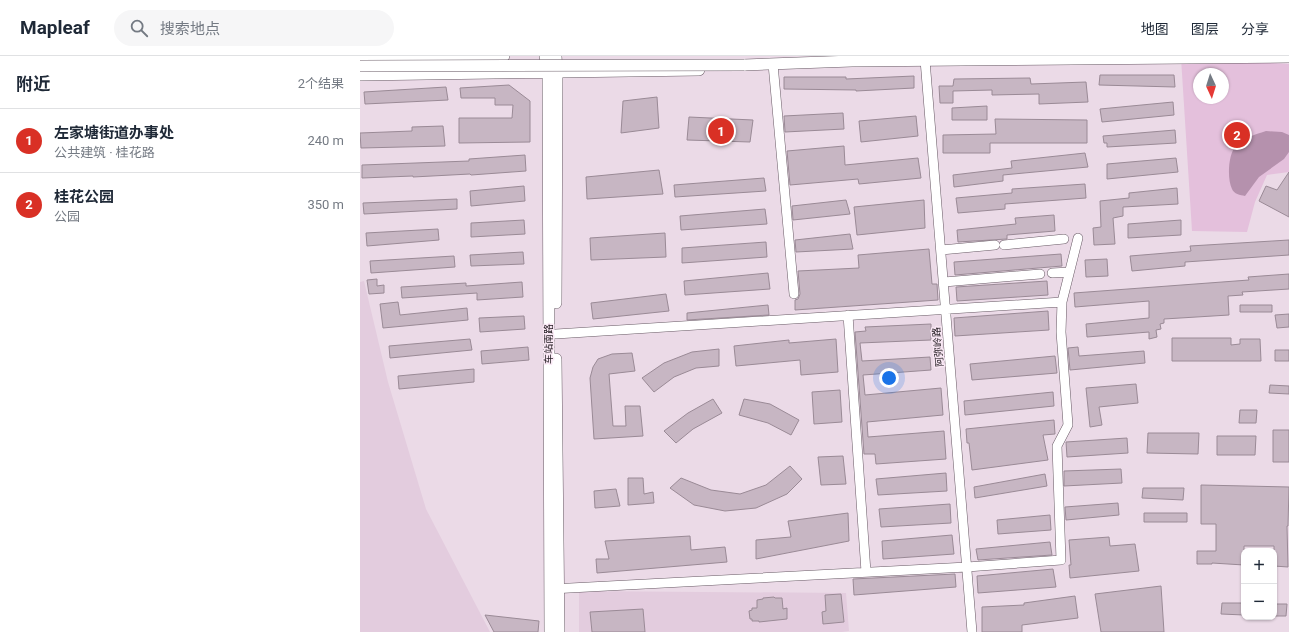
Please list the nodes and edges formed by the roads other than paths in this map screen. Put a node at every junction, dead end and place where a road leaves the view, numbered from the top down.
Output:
1 (504, 56) edge
2 (545, 56) edge
3 (556, 56) edge
4 (1289, 57) edge
5 (360, 58) edge
6 (852, 58) edge
7 (925, 60) junction
8 (773, 64) junction
9 (360, 66) edge
10 (553, 73) junction
11 (360, 75) edge
12 (1078, 238) dead end
13 (1064, 239) dead end
14 (995, 245) dead end
15 (1004, 245) dead end
16 (941, 250) junction
17 (1069, 272) junction
18 (1052, 273) dead end
19 (1040, 274) dead end
20 (944, 282) junction
21 (794, 294) dead end
22 (1062, 302) junction
23 (946, 309) junction
24 (848, 315) junction
25 (556, 334) junction
26 (967, 567) junction
27 (866, 572) junction
28 (554, 589) junction
29 (550, 632) edge
30 (559, 632) edge
31 (972, 632) edge

1 - 5 main road
2 - 10 main road, 车站南路
3 - 10 main road, 车站南路
4 - 7 main road
6 - 7 main road
6 - 8 main road
7 - 16 street, 阿弥岭路
8 - 9 main road, bridge
8 - 10 main road
8 - 21 street
10 - 11 main road
10 - 25 main road, 车站南路
10 - 28 main road, 车站南路
12 - 17 street
13 - 15 street
14 - 16 street
16 - 20 street, 阿弥岭路
17 - 18 street
17 - 22 street
19 - 20 street
20 - 23 street, 阿弥岭路
22 - 23 street
22 - 26 street
23 - 24 street
23 - 26 street, 阿弥岭路
24 - 25 street
24 - 27 street
25 - 28 main road, 车站南路
26 - 27 street
26 - 31 street, 阿弥岭路
27 - 28 street
28 - 29 main road, 车站南路
28 - 30 main road, 车站南路

